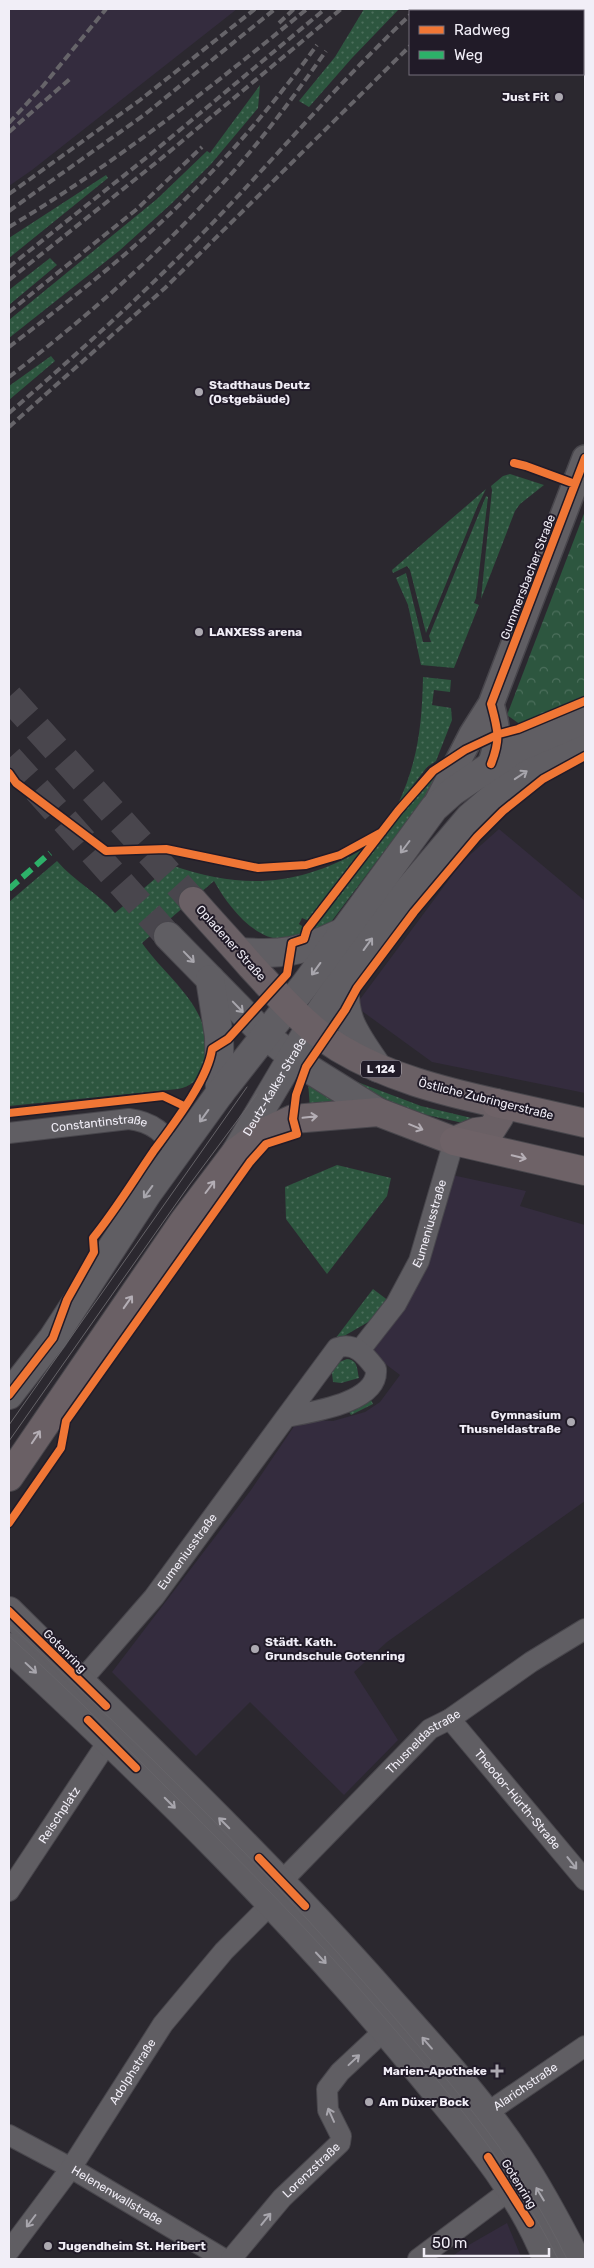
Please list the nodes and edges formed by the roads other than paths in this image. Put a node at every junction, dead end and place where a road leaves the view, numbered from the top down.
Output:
1 (585, 458) edge
2 (491, 704) junction
3 (585, 719) edge
4 (585, 739) edge
5 (491, 764) junction
6 (434, 808) junction
7 (470, 817) junction
8 (193, 901) tunnel mouth
9 (342, 933) junction
10 (168, 936) tunnel mouth
11 (240, 952) junction
12 (345, 976) junction
13 (210, 979) junction
14 (289, 1006) junction
15 (310, 1027) junction
16 (266, 1036) junction
17 (292, 1057) junction
18 (378, 1068) junction
19 (220, 1093) junction
20 (496, 1103) junction
21 (378, 1112) junction
22 (585, 1122) edge
23 (9, 1133) edge
24 (454, 1141) junction
25 (236, 1152) junction
26 (177, 1153) junction
27 (585, 1171) edge
28 (360, 1350) junction
29 (9, 1395) edge
30 (286, 1417) junction
31 (9, 1477) edge
32 (9, 1611) edge
33 (585, 1628) edge
34 (9, 1647) edge
35 (80, 1682) junction
36 (450, 1719) junction
37 (109, 1740) junction
38 (585, 1880) edge
39 (9, 1891) edge
40 (276, 1893) junction
41 (386, 2029) junction
42 (585, 2046) edge
43 (476, 2120) junction
44 (9, 2135) edge
45 (71, 2168) junction
46 (510, 2190) junction
47 (9, 2251) edge
48 (579, 2256) edge
49 (224, 2259) edge
50 (231, 2259) edge
51 (418, 2259) edge
52 (547, 2259) edge

1 - 2 street, Gummersbacher Straße
2 - 5 street
2 - 6 street, Gummersbacher Straße
3 - 5 main road
7 -> 4 main road, Deutz-Kalker Straße
5 - 6 main road
5 - 7 street
6 -> 9 main road
12 -> 7 main road, Deutz-Kalker Straße
8 - 11 main road, Opladener Straße
9 - 11 main road
9 -> 14 main road
10 -> 13 main road
11 - 14 main road, Opladener Straße
12 - 15 main road, Deutz-Kalker Straße
12 - 18 main road
13 -> 16 main road
13 - 19 main road
14 - 15 main road, Östliche Zubringerstraße
14 - 16 main road
15 - 17 main road, Deutz-Kalker Straße
15 - 18 main road, Östliche Zubringerstraße / L 124
16 - 17 main road
16 - 19 main road
17 - 21 main road
17 - 25 main road, Deutz-Kalker Straße
18 - 20 main road, Östliche Zubringerstraße / L 124
19 -> 26 main road
20 - 22 highway, Östliche Zubringerstraße / L 124
20 - 24 main road
21 -> 24 main road
25 -> 21 main road
23 - 26 street, Constantinstraße
24 -> 27 highway
24 - 28 street, Eumeniusstraße
31 -> 25 main road, Deutz-Kalker Straße
26 -> 29 main road
28 - 30 street, Eumeniusstraße
28 - 30 street
30 - 35 street, Eumeniusstraße
32 - 35 main road, Gotenring
33 - 36 street, Thusneldastraße
34 -> 37 main road, Gotenring
40 -> 35 main road, Gotenring
36 -> 38 street, Theodor-Hürth-Straße
36 - 40 street, Thusneldastraße
37 - 39 street, Reischplatz
37 -> 40 main road, Gotenring
40 -> 41 main road, Gotenring
43 -> 40 main road, Gotenring
40 - 45 street, Adolphstraße
41 - 43 main road, Gotenring
50 -> 41 street, Lorenzstraße
42 - 43 street, Alarichstraße
43 - 46 main road, Gotenring
48 -> 43 main road, Gotenring
44 - 45 street, Helenenwallstraße
45 -> 47 street, Adolphstraße
45 - 49 street, Helenenwallstraße
46 - 51 street
46 - 52 main road, Gotenring

